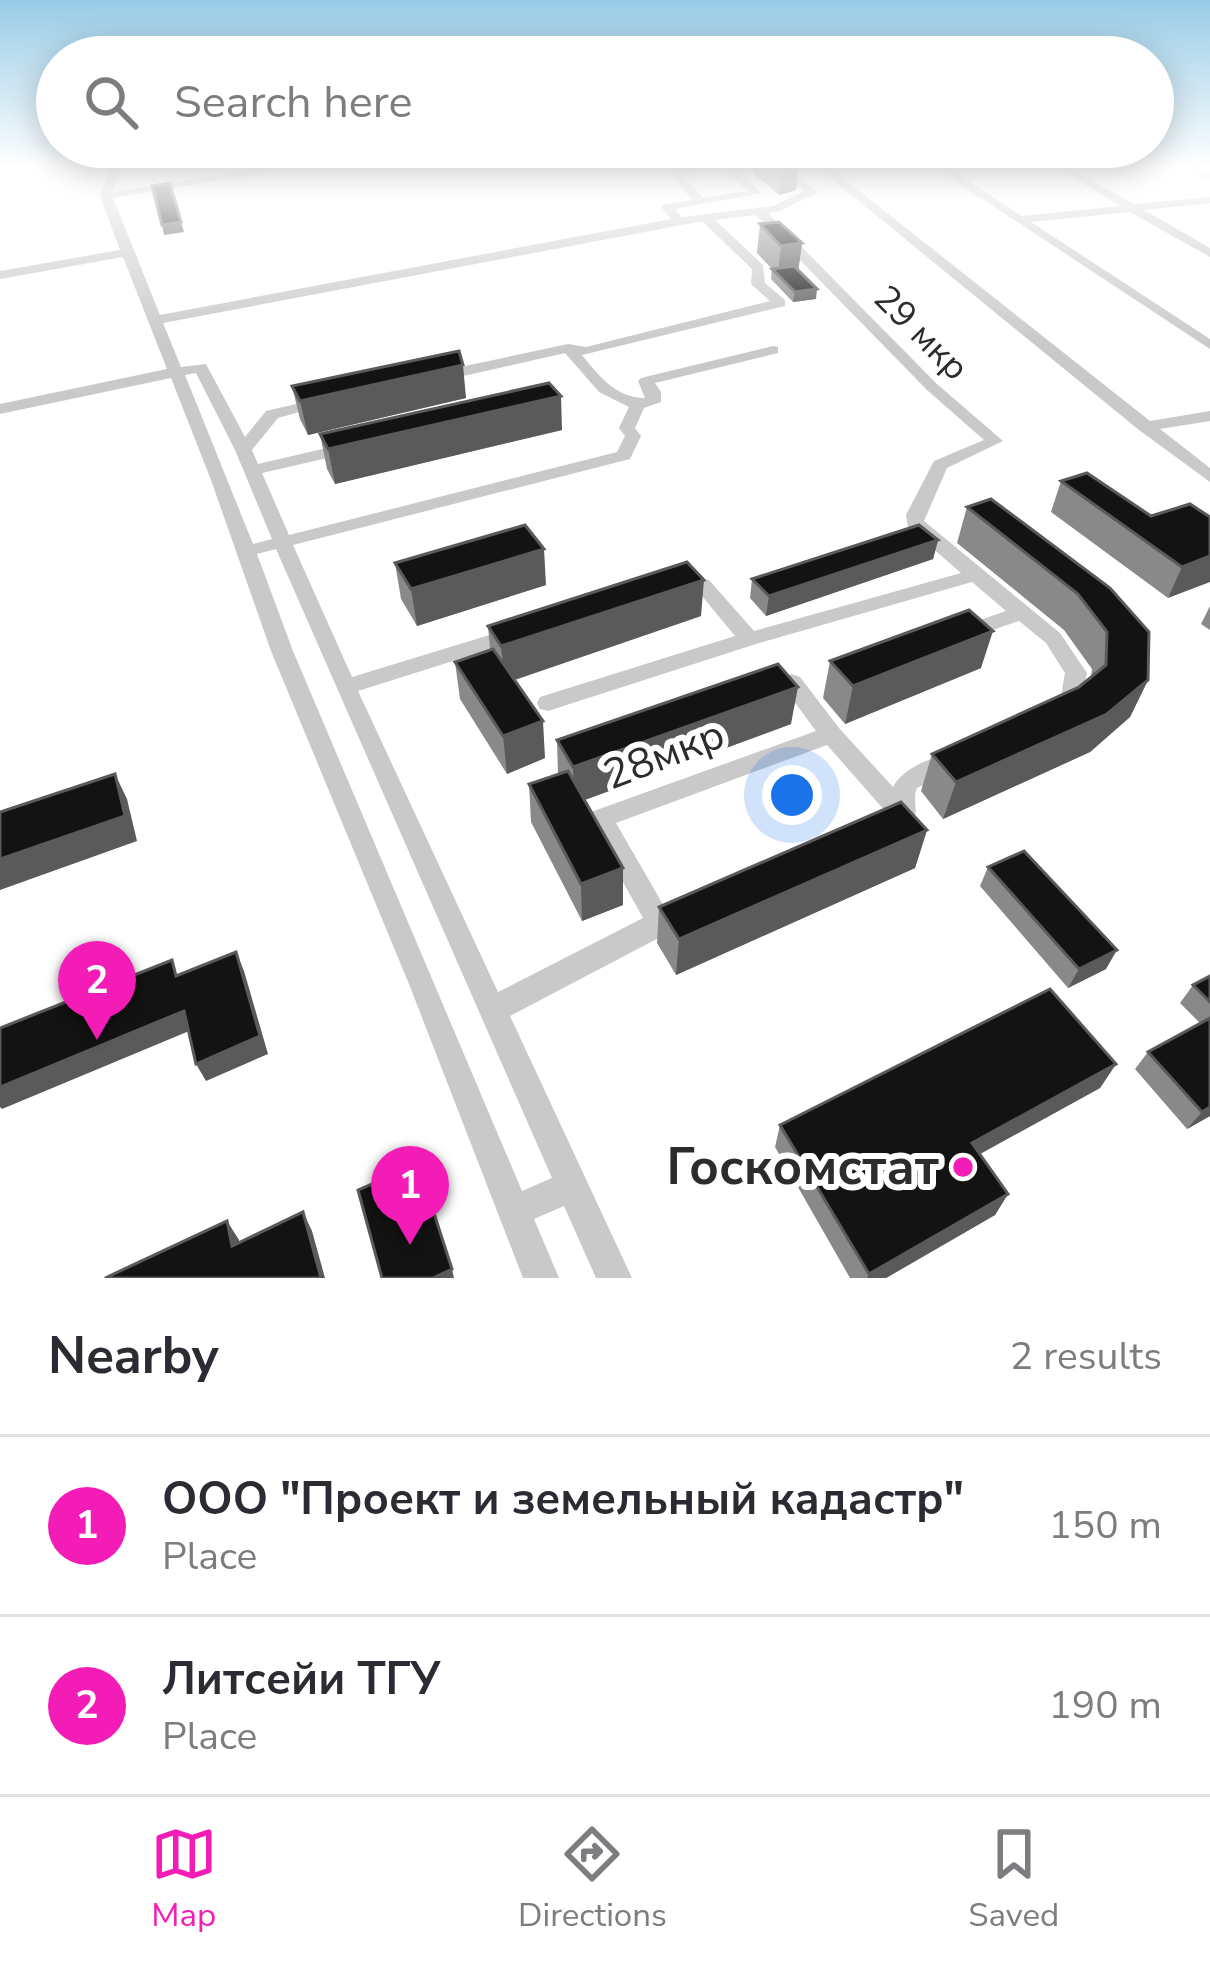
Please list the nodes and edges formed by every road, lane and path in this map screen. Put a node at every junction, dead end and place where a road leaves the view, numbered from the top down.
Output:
1 (117, 227) edge
2 (649, 227) edge
3 (715, 227) edge
4 (773, 227) edge
5 (896, 227) edge
6 (1028, 227) edge
7 (1164, 227) edge
8 (127, 252) junction
9 (1210, 253) edge
10 (0, 275) edge
11 (154, 320) junction
12 (1210, 345) edge
13 (568, 348) junction
14 (773, 350) dead end
15 (176, 371) junction
16 (428, 379) edge
17 (339, 399) edge
18 (637, 406) junction
19 (0, 409) edge
20 (1210, 416) edge
21 (1145, 427) junction
22 (362, 445) edge
23 (243, 450) junction
24 (253, 470) junction
25 (1210, 477) edge
26 (281, 542) junction
27 (247, 551) junction
28 (975, 575) junction
29 (664, 588) edge
30 (1021, 613) junction
31 (538, 627) edge
32 (749, 639) junction
33 (932, 644) edge
34 (345, 687) junction
35 (749, 696) edge
36 (548, 703) dead end
37 (1029, 724) edge
38 (831, 734) junction
39 (968, 753) edge
40 (904, 815) junction
41 (863, 833) edge
42 (700, 904) edge
43 (660, 922) junction
44 (494, 1009) junction
45 (573, 1186) junction
46 (514, 1211) junction
47 (541, 1278) edge
48 (614, 1278) edge

1 - 8 street
2 - 11 street
3 - 13 street
4 - 28 street, 29 мкр
5 - 21 street
6 - 12 street
7 - 9 street
8 - 10 street
8 - 11 street
11 - 15 street
13 - 16 street
13 - 18 street
14 - 18 street
15 - 19 street
15 - 23 street
15 - 27 street
17 - 23 street
18 - 26 street
20 - 21 street
21 - 25 street
22 - 24 street
23 - 24 street
24 - 26 street
26 - 27 street
26 - 34 street
27 - 46 street
28 - 30 street
28 - 32 street, 28мкр
29 - 32 street
30 - 33 street
30 - 37 street
31 - 34 street
32 - 36 street, 28мкр
34 - 44 street
35 - 38 street, 28мкр
38 - 40 street
38 - 43 street, 28мкр
39 - 40 street
40 - 41 street
42 - 43 street
43 - 44 street
44 - 45 street
45 - 46 street
45 - 48 street
46 - 47 street

